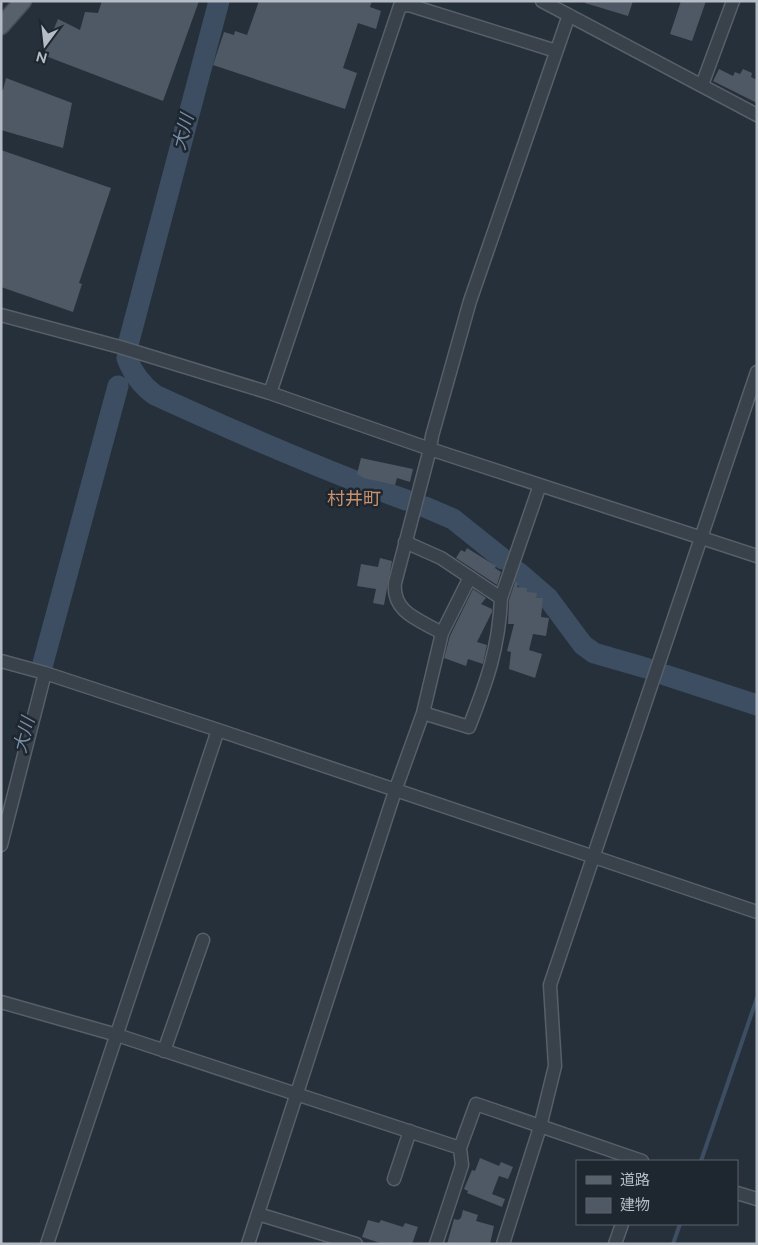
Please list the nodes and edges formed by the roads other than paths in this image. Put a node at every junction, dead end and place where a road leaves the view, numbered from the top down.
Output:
1 (23, 1) edge
2 (542, 1) edge
3 (734, 1) edge
4 (410, 3) edge
5 (569, 15) junction
6 (1, 26) edge
7 (556, 50) junction
8 (702, 85) junction
9 (757, 115) edge
10 (1, 315) edge
11 (757, 372) edge
12 (270, 392) junction
13 (430, 449) junction
14 (540, 485) junction
15 (701, 537) junction
16 (405, 542) junction
17 (757, 556) edge
18 (470, 577) junction
19 (501, 598) junction
20 (442, 633) junction
21 (1, 661) edge
22 (45, 673) junction
23 (423, 713) junction
24 (218, 730) junction
25 (395, 791) junction
26 (1, 845) edge
27 (595, 855) junction
28 (757, 912) edge
29 (203, 940) dead end
30 (1, 1002) edge
31 (117, 1035) junction
32 (164, 1051) junction
33 (298, 1095) junction
34 (540, 1128) junction
35 (410, 1131) junction
36 (460, 1148) junction
37 (639, 1160) edge
38 (394, 1179) dead end
39 (738, 1193) edge
40 (757, 1200) edge
41 (258, 1214) junction
42 (622, 1225) edge
43 (47, 1244) edge
44 (248, 1244) edge
45 (356, 1244) edge
46 (436, 1244) edge
47 (503, 1244) edge
48 (615, 1244) edge

1 - 6 main road
2 - 5 street
3 - 8 street
4 - 7 street
4 - 12 street
5 - 7 street
5 - 8 street
7 - 13 street
8 - 9 street
10 - 12 street
11 - 15 street
12 - 13 street
13 - 14 street
13 - 16 street
14 - 15 street
14 - 19 street
15 - 17 street
15 - 27 street
16 - 18 street
16 - 20 street
18 - 19 street
18 - 20 street
19 - 23 street
20 - 23 street
21 - 22 street
22 - 24 street
22 - 26 street
23 - 25 street
24 - 25 street
24 - 31 street
25 - 27 street
25 - 33 street
27 - 28 street
27 - 34 street
29 - 32 street
30 - 31 street
31 - 32 street
31 - 43 street
32 - 33 street
33 - 35 street
33 - 41 street
34 - 36 street
34 - 37 street
34 - 47 street
35 - 36 street
35 - 38 street
36 - 46 street
39 - 40 street
41 - 44 street
41 - 45 street
42 - 48 street

